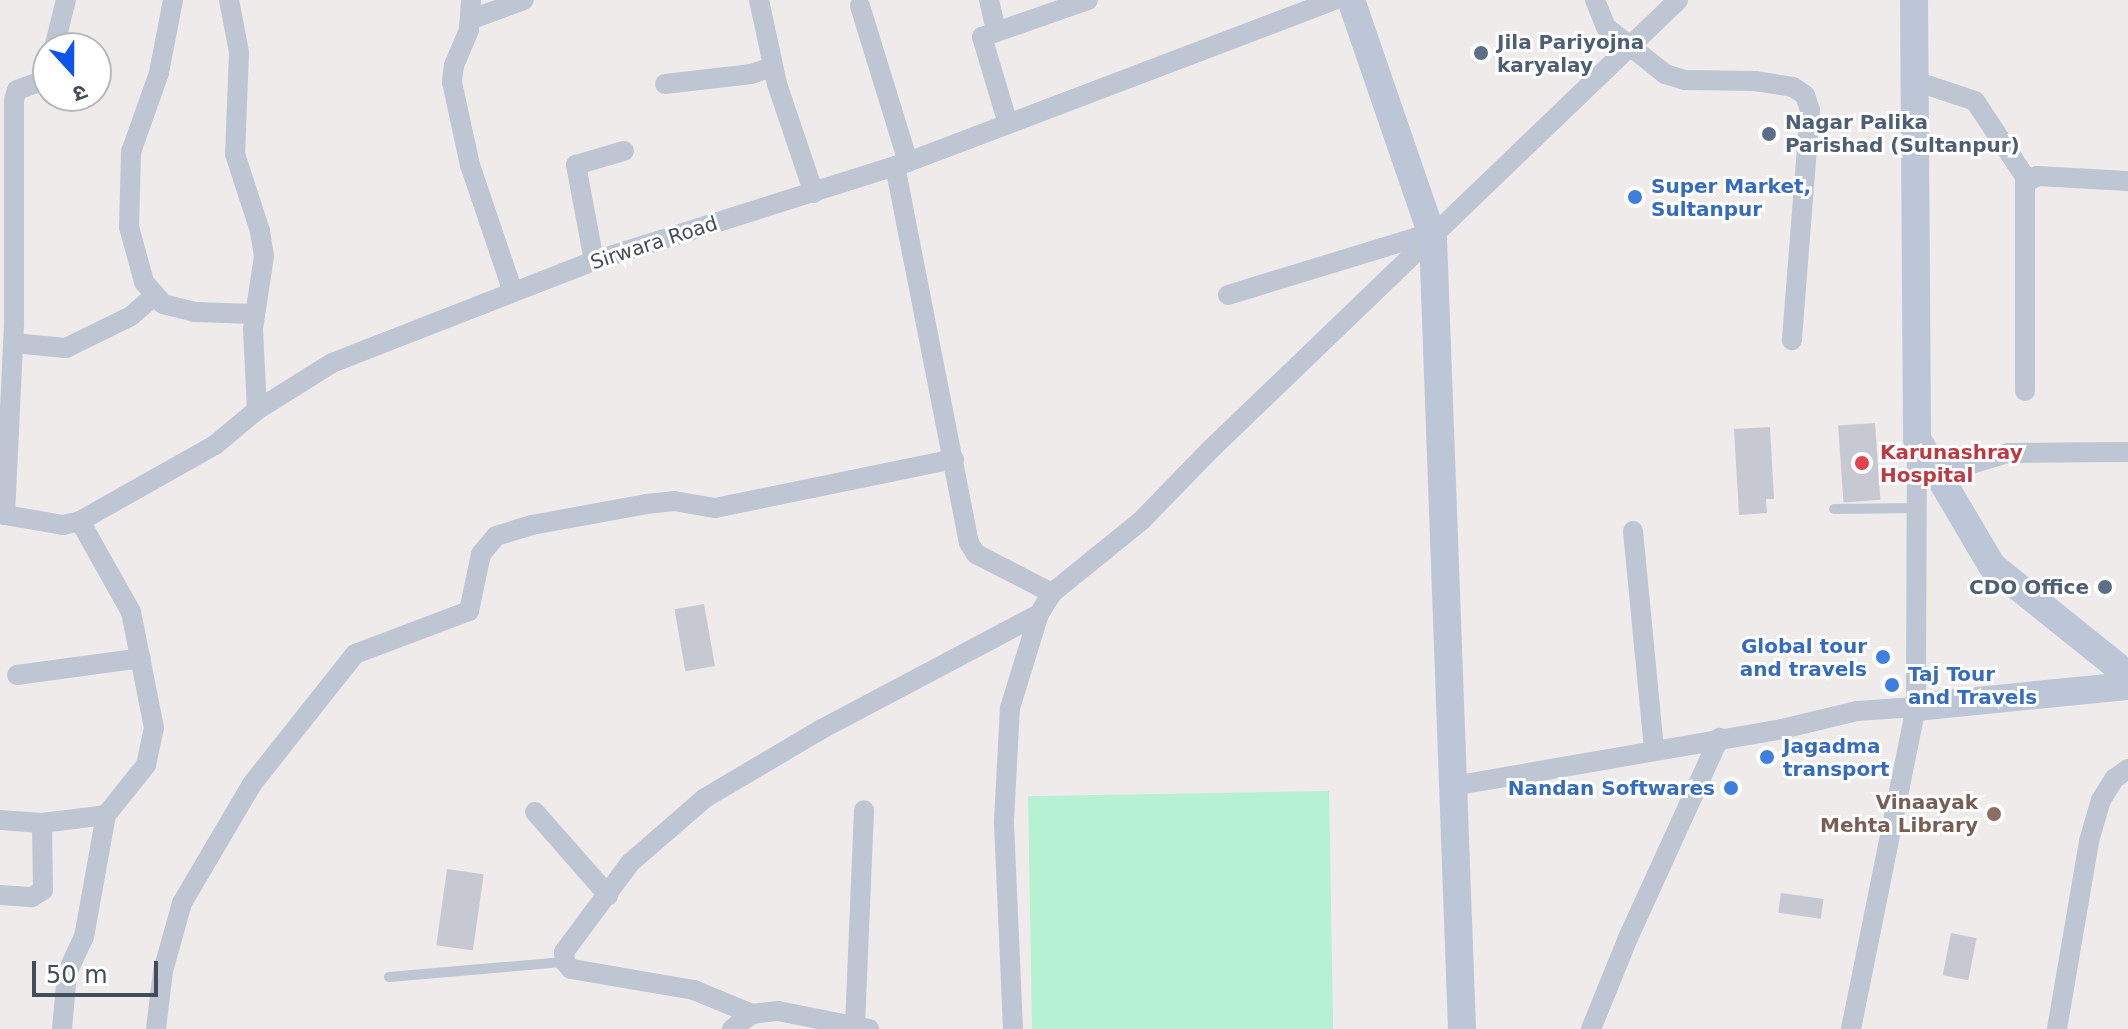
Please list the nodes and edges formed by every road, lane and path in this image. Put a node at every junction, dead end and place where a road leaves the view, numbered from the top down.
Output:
1 (66, 0) edge
2 (173, 0) edge
3 (229, 0) edge
4 (524, 0) edge
5 (759, 0) edge
6 (989, 0) edge
7 (1088, 0) edge
8 (1335, 0) edge
9 (1351, 0) edge
10 (1595, 0) edge
11 (1678, 0) edge
12 (1914, 0) edge
13 (860, 6) dead end
14 (471, 9) edge
15 (996, 30) junction
16 (58, 32) edge
17 (1632, 44) junction
18 (773, 67) junction
19 (1915, 81) junction
20 (32, 84) edge
21 (665, 84) dead end
22 (1008, 124) junction
23 (624, 151) dead end
24 (901, 164) junction
25 (2027, 180) junction
26 (2128, 181) edge
27 (814, 193) junction
28 (1432, 236) junction
29 (594, 261) junction
30 (513, 292) junction
31 (1228, 295) dead end
32 (153, 297) junction
33 (254, 314) junction
34 (1792, 340) dead end
35 (13, 343) junction
36 (2025, 391) dead end
37 (257, 410) junction
38 (1917, 439) junction
39 (2128, 452) edge
40 (954, 459) junction
41 (1938, 474) junction
42 (1917, 508) junction
43 (1834, 509) dead end
44 (2, 515) edge
45 (80, 521) junction
46 (1633, 531) dead end
47 (1052, 593) junction
48 (1039, 614) junction
49 (141, 658) junction
50 (17, 675) dead end
51 (2128, 675) edge
52 (2128, 686) edge
53 (1916, 707) junction
54 (1719, 738) junction
55 (1654, 748) junction
56 (2128, 769) edge
57 (1453, 786) junction
58 (864, 810) dead end
59 (535, 812) dead end
60 (106, 815) junction
61 (0, 820) edge
62 (42, 823) junction
63 (0, 895) edge
64 (608, 895) junction
65 (565, 962) junction
66 (389, 977) dead end
67 (752, 1014) junction
68 (862, 1028) edge
69 (62, 1029) edge
70 (156, 1029) edge
71 (732, 1029) edge
72 (1013, 1029) edge
73 (1462, 1029) edge
74 (1591, 1029) edge
75 (1851, 1029) edge
76 (2057, 1029) edge

1 - 16 street
2 - 32 street
3 - 33 street
4 - 14 street
5 - 18 street
6 - 15 street
7 - 15 street
8 - 22 street, Sirwara Road
9 - 28 street
10 - 17 street
11 - 17 street
12 - 19 street
13 - 24 street
14 - 30 street
15 - 22 street
17 - 28 street
17 - 34 street
18 - 21 street
18 - 27 street
19 - 25 street
19 - 38 street
20 - 35 street
22 - 24 street, Sirwara Road
23 - 29 street
24 - 27 street, Sirwara Road
24 - 40 street
25 - 26 street
25 - 36 street
27 - 29 street, Sirwara Road
28 - 31 street
28 - 47 street
28 - 57 street
29 - 30 street, Sirwara Road
30 - 37 street, Sirwara Road
32 - 33 street
32 - 35 street
33 - 37 street
35 - 44 street
37 - 45 street, Sirwara Road
38 - 41 street
38 - 42 street
39 - 41 street
40 - 47 street
40 - 70 street
41 - 51 street
42 - 43 lane
42 - 53 street
44 - 45 street, Sirwara Road
45 - 49 street
46 - 55 street
47 - 48 street
48 - 64 street
48 - 72 street
49 - 50 street
49 - 60 street
52 - 53 street
53 - 54 street
53 - 75 street
54 - 55 street
54 - 74 street
55 - 57 street
56 - 76 street
57 - 73 street
58 - 68 street
59 - 64 street
60 - 62 street
60 - 69 street
61 - 62 street
62 - 63 street
64 - 65 street
65 - 66 lane
65 - 67 street
67 - 68 street
67 - 71 street

